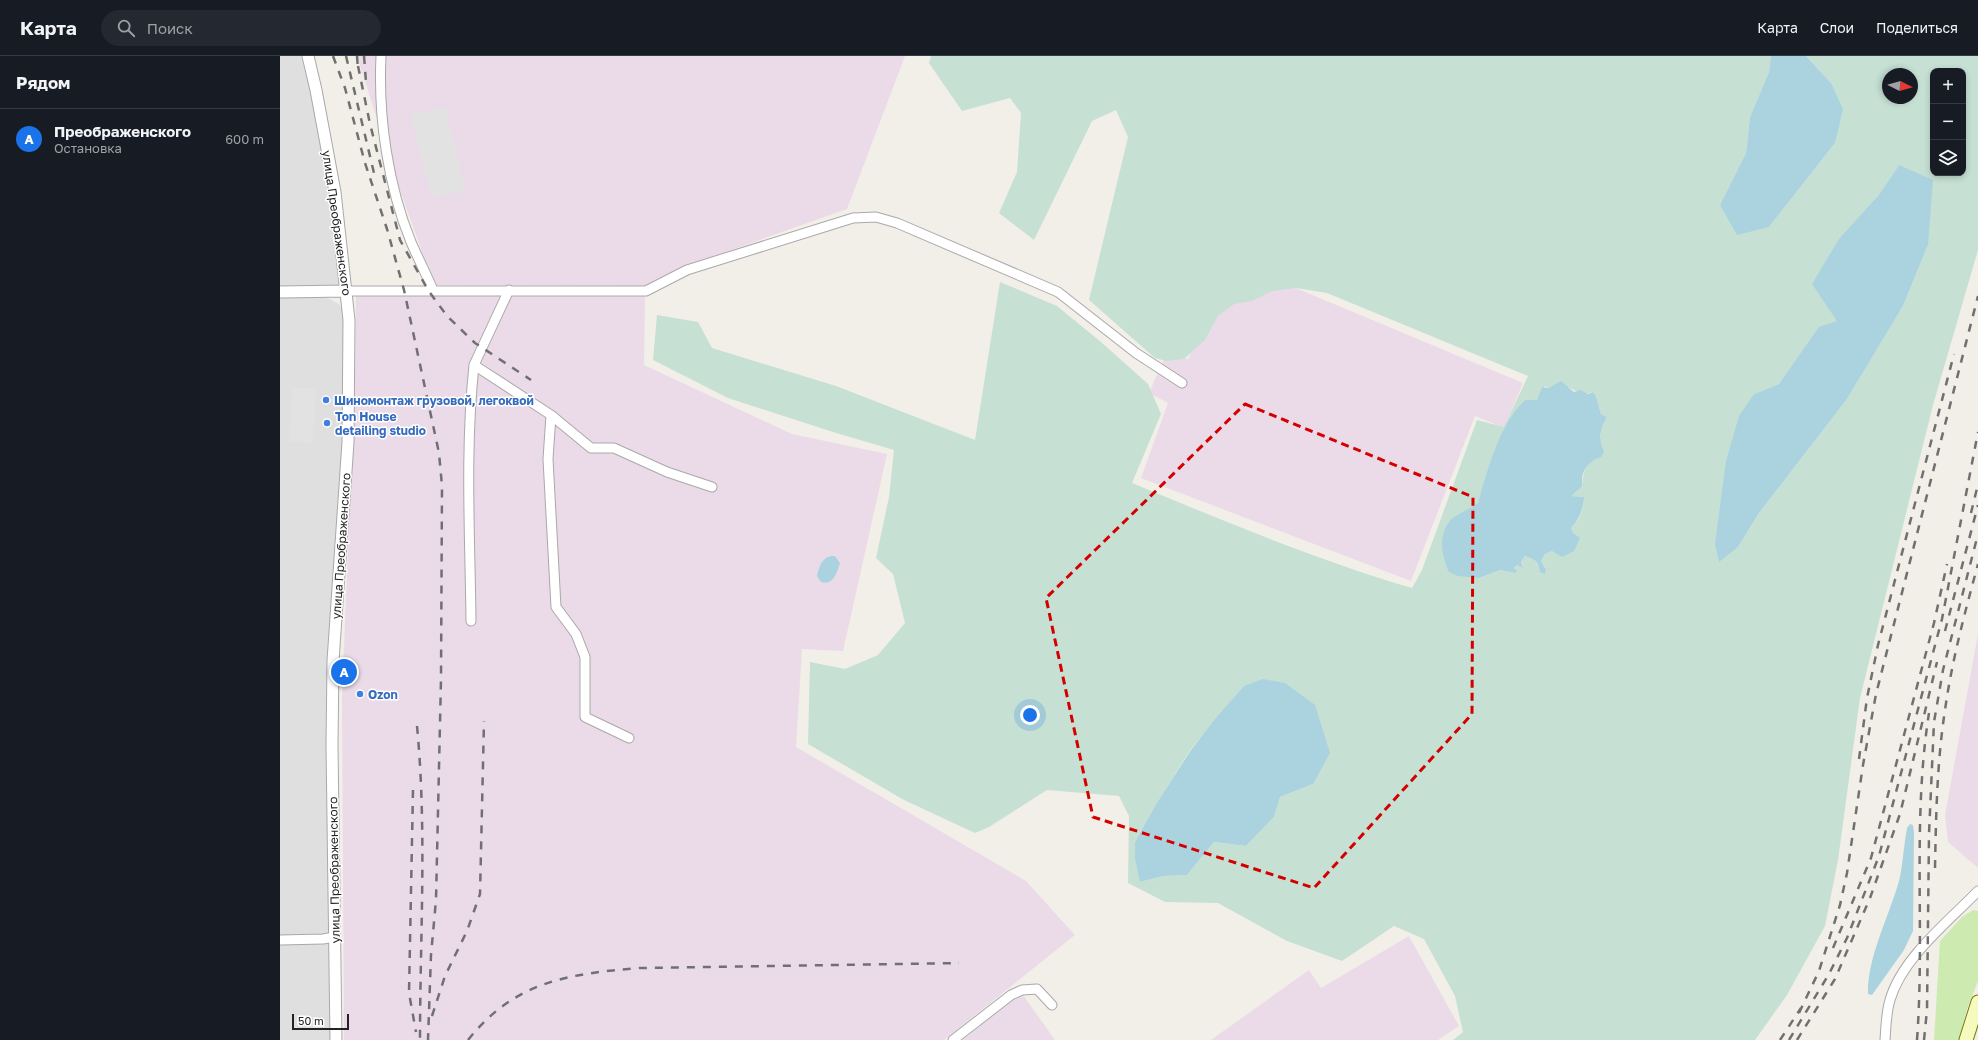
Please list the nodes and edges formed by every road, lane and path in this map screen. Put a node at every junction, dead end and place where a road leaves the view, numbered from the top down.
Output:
1 (308, 56) edge
2 (381, 56) edge
3 (346, 290) junction
4 (432, 290) junction
5 (509, 290) junction
6 (280, 292) edge
7 (474, 365) junction
8 (1182, 383) dead end
9 (551, 415) junction
10 (712, 487) dead end
11 (471, 621) dead end
12 (629, 738) dead end
13 (1978, 891) edge
14 (335, 936) junction
15 (280, 940) edge
16 (1978, 1002) edge
17 (1052, 1005) dead end
18 (336, 1040) edge
19 (953, 1040) edge
20 (1885, 1040) edge
21 (1966, 1040) edge

1 - 3 street, улица Преображенского
2 - 4 street
3 - 4 street
3 - 6 street
3 - 14 street, улица Преображенского
4 - 5 street
5 - 7 street
5 - 8 street
7 - 9 street
7 - 11 street
9 - 10 street
9 - 12 street
13 - 20 street
14 - 15 street
14 - 18 street, улица Преображенского
16 - 21 main road
17 - 19 street

